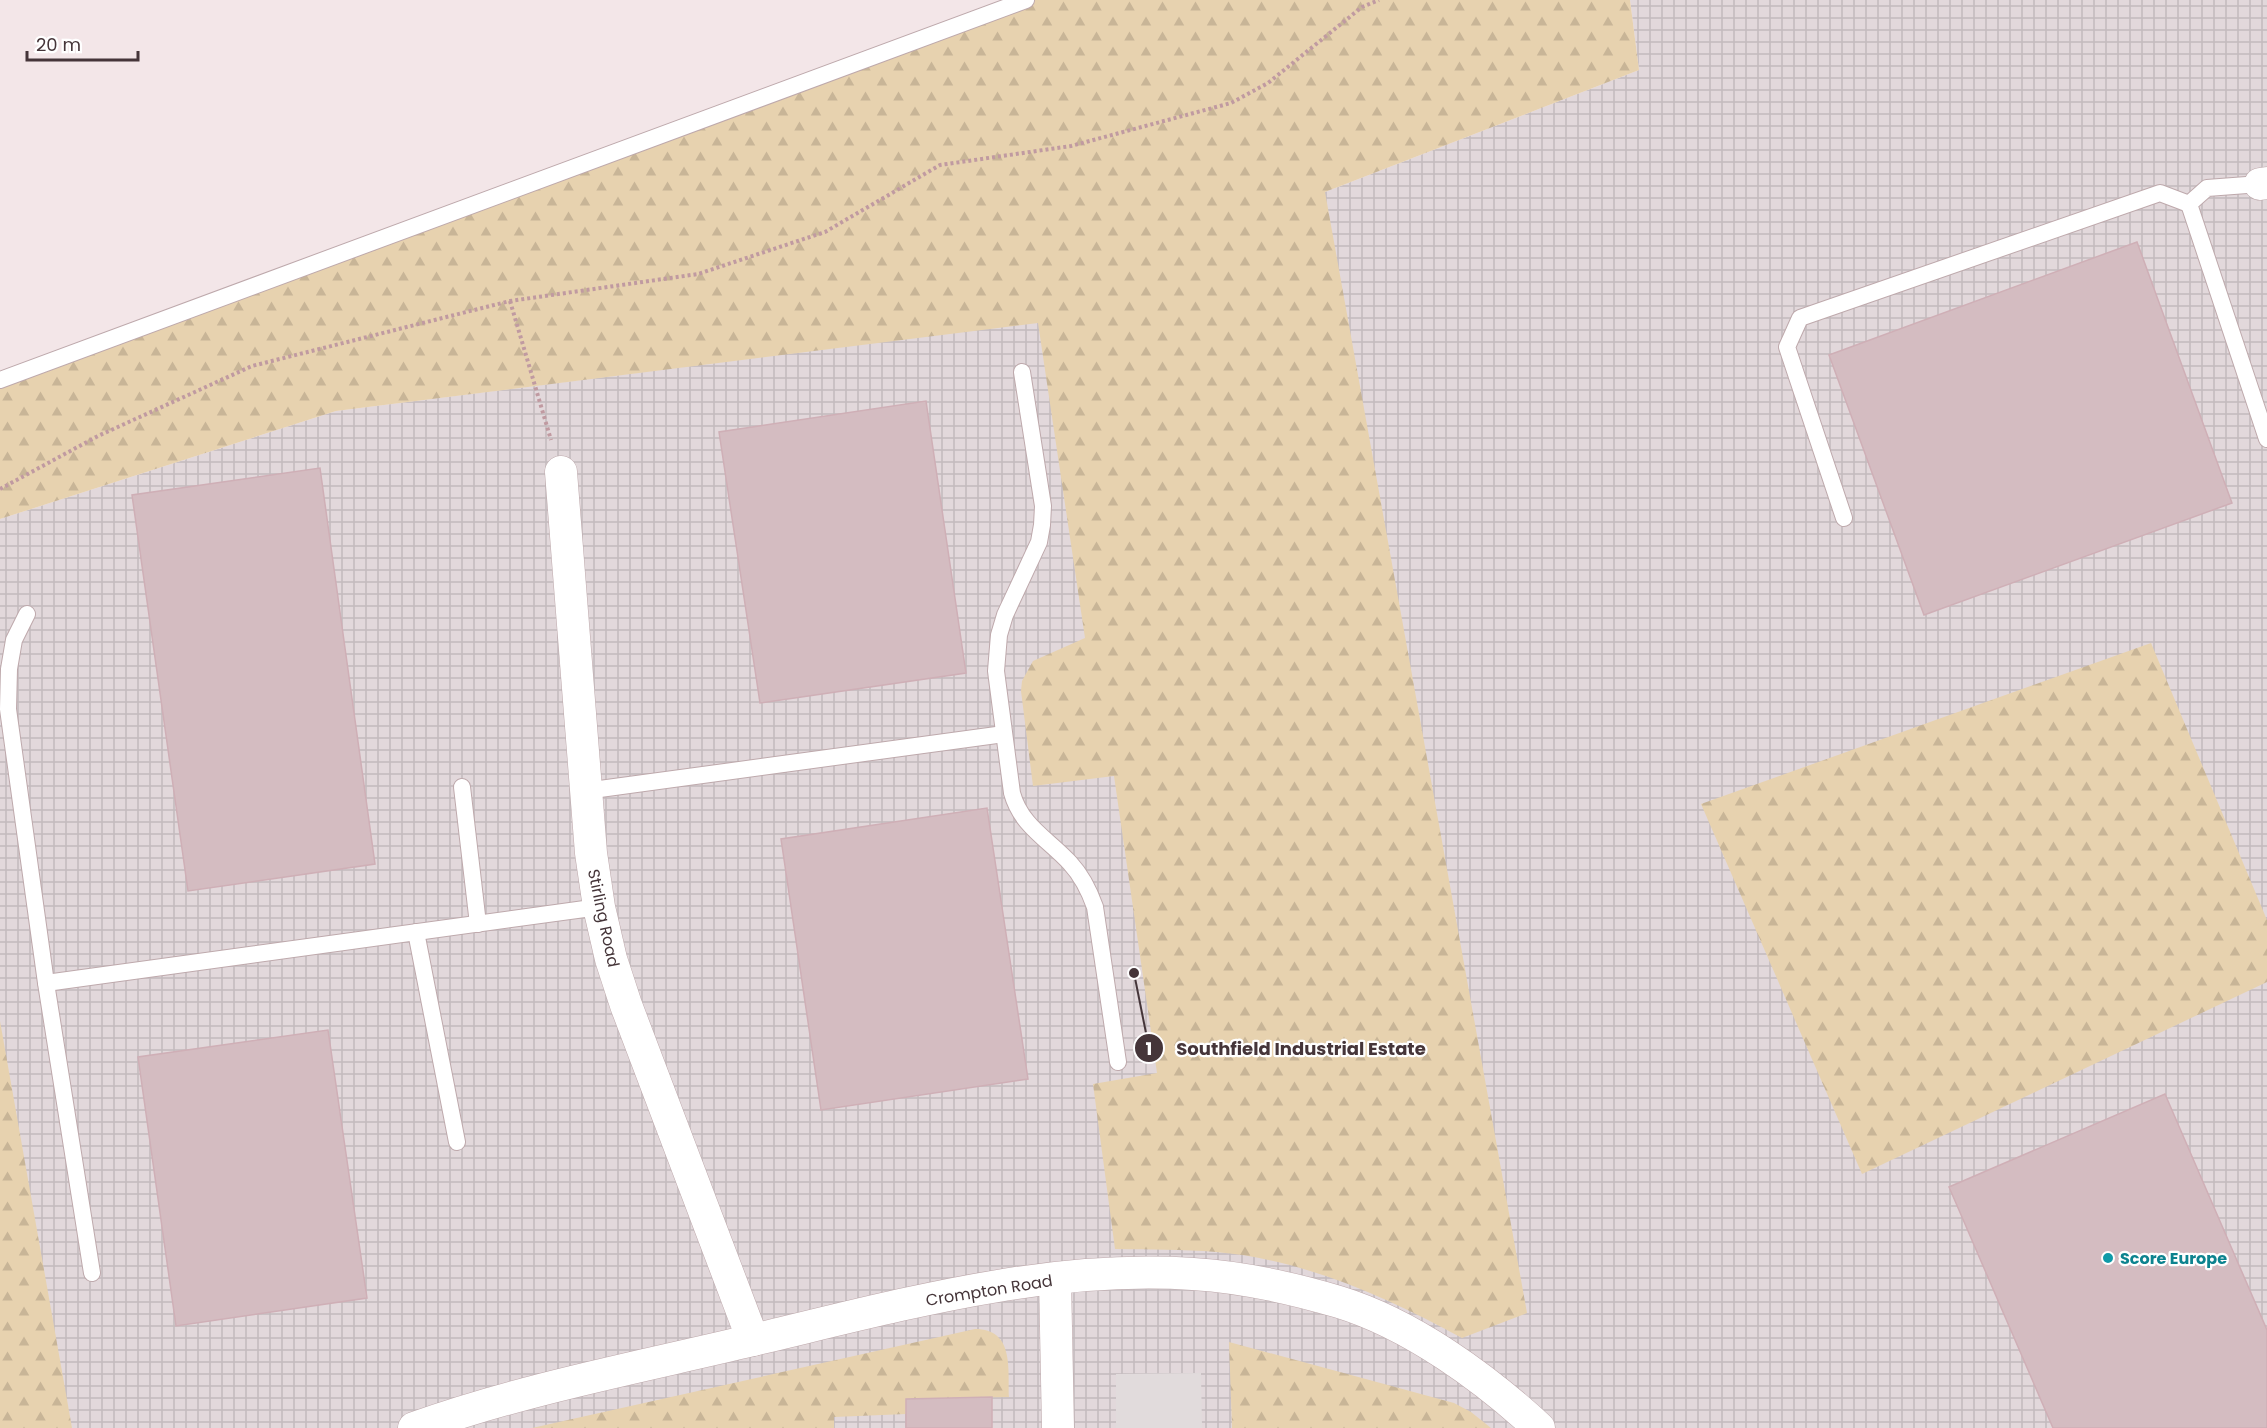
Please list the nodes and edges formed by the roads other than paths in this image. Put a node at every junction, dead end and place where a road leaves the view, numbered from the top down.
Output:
1 (1026, 0) edge
2 (2264, 184) edge
3 (2188, 204) junction
4 (1022, 372) dead end
5 (0, 380) edge
6 (2267, 439) edge
7 (561, 472) road end
8 (1844, 518) dead end
9 (27, 614) dead end
10 (1004, 734) junction
11 (462, 787) dead end
12 (585, 791) junction
13 (599, 907) junction
14 (478, 924) junction
15 (416, 932) junction
16 (46, 983) junction
17 (1118, 1062) dead end
18 (457, 1142) dead end
19 (92, 1273) dead end
20 (1055, 1279) junction
21 (753, 1340) junction
22 (414, 1428) edge
23 (1058, 1428) edge
24 (1539, 1428) edge

1 - 5 lane
2 - 3 lane
3 - 6 lane
3 - 8 lane
4 - 10 lane
7 - 12 street, Stirling Road
9 - 16 lane
10 - 12 lane
10 - 17 lane
11 - 14 lane
12 - 13 street, Stirling Road
13 - 14 lane
13 - 21 street, Stirling Road
14 - 15 lane
15 - 16 lane
15 - 18 lane
16 - 19 lane
20 - 21 street, Crompton Road
20 - 23 street
20 - 24 street, Crompton Road
21 - 22 street, Crompton Road

